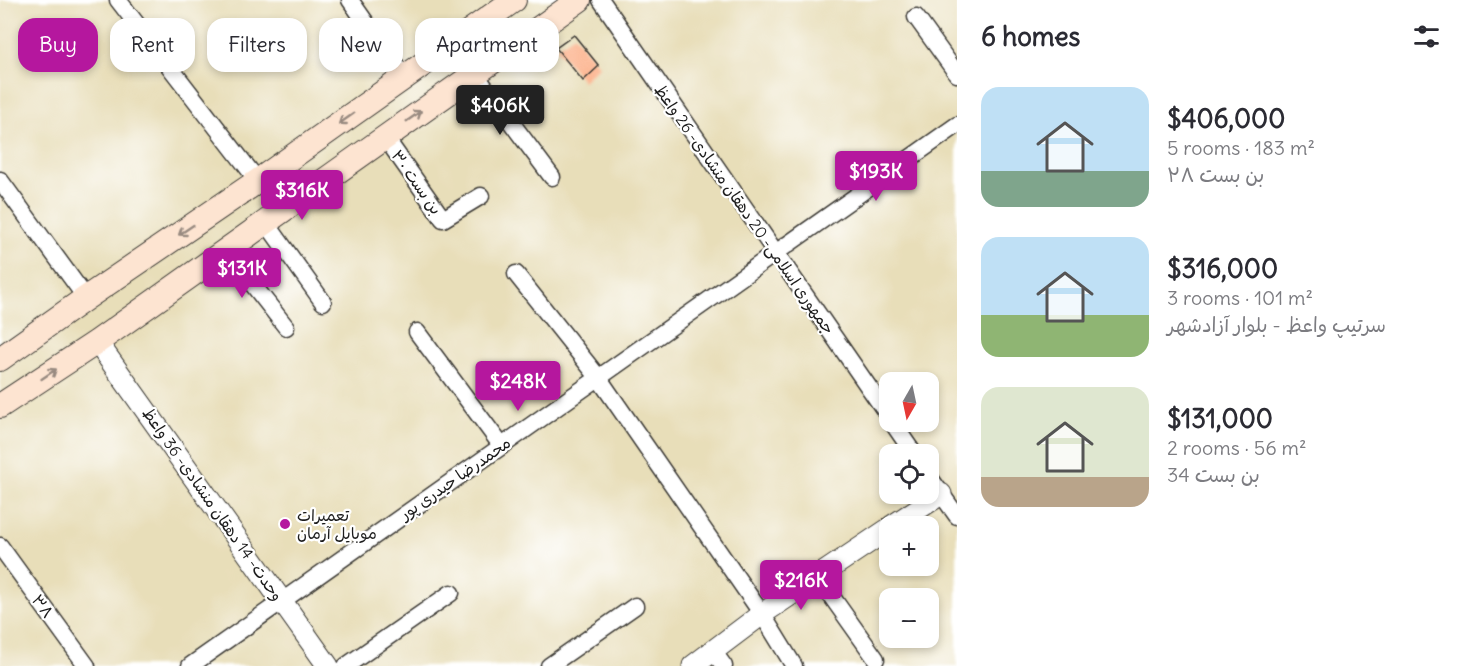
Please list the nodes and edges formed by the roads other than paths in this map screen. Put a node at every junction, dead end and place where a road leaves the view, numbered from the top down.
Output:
1 (118, 0) edge
2 (350, 0) edge
3 (514, 0) edge
4 (579, 0) edge
5 (601, 0) edge
6 (916, 17) dead end
7 (475, 74) junction
8 (957, 74) edge
9 (404, 77) junction
10 (957, 125) edge
11 (385, 137) junction
12 (552, 177) dead end
13 (0, 180) edge
14 (258, 181) junction
15 (481, 195) dead end
16 (265, 221) junction
17 (225, 249) junction
18 (775, 252) junction
19 (516, 274) dead end
20 (86, 298) junction
21 (322, 303) dead end
22 (285, 327) dead end
23 (417, 332) dead end
24 (97, 342) junction
25 (0, 359) edge
26 (598, 377) junction
27 (879, 403) edge
28 (0, 406) edge
29 (501, 445) junction
30 (939, 491) edge
31 (941, 494) junction
32 (908, 516) edge
33 (957, 516) edge
34 (879, 535) edge
35 (0, 546) edge
36 (817, 576) junction
37 (451, 593) dead end
38 (281, 600) junction
39 (635, 606) dead end
40 (762, 614) junction
41 (719, 658) edge
42 (876, 659) dead end
43 (87, 666) edge
44 (190, 666) edge
45 (328, 666) edge
46 (346, 666) edge
47 (549, 666) edge
48 (693, 666) edge
49 (794, 666) edge

1 - 14 street
2 - 9 street
3 - 9 main road
4 - 7 main road
5 - 18 street, جمهوری اسلامی- 20 دهقان منشادی- 26 واعظ
6 - 8 street
11 -> 7 main road
7 - 12 street
9 -> 14 main road
10 - 18 street, محمدرضا حیدری پور
11 - 15 street, بن بست ۳۰
11 - 16 main road
13 - 20 street
14 -> 20 main road
16 - 17 main road
16 - 21 street
17 - 22 street
17 - 24 main road
18 - 26 street, محمدرضا حیدری پور
18 - 27 street, جمهوری اسلامی- 20 دهقان منشادی- 26 واعظ
19 - 26 street
20 - 25 main road
23 - 29 street
28 -> 24 main road
24 - 38 street, وحدت- 14 دهقان منشادی- 36 واعظ
26 - 29 street, محمدرضا حیدری پور
26 - 40 street
29 - 38 street, محمدرضا حیدری پور
30 - 31 street
31 - 32 street
31 - 33 street
34 - 36 street
35 - 43 street, ۳۸
36 - 40 street
36 - 42 street
37 - 46 street
38 - 44 street, محمدرضا حیدری پور
38 - 45 street, وحدت- 14 دهقان منشادی- 36 واعظ
39 - 47 street
40 - 41 street
40 - 49 street
41 - 48 street

